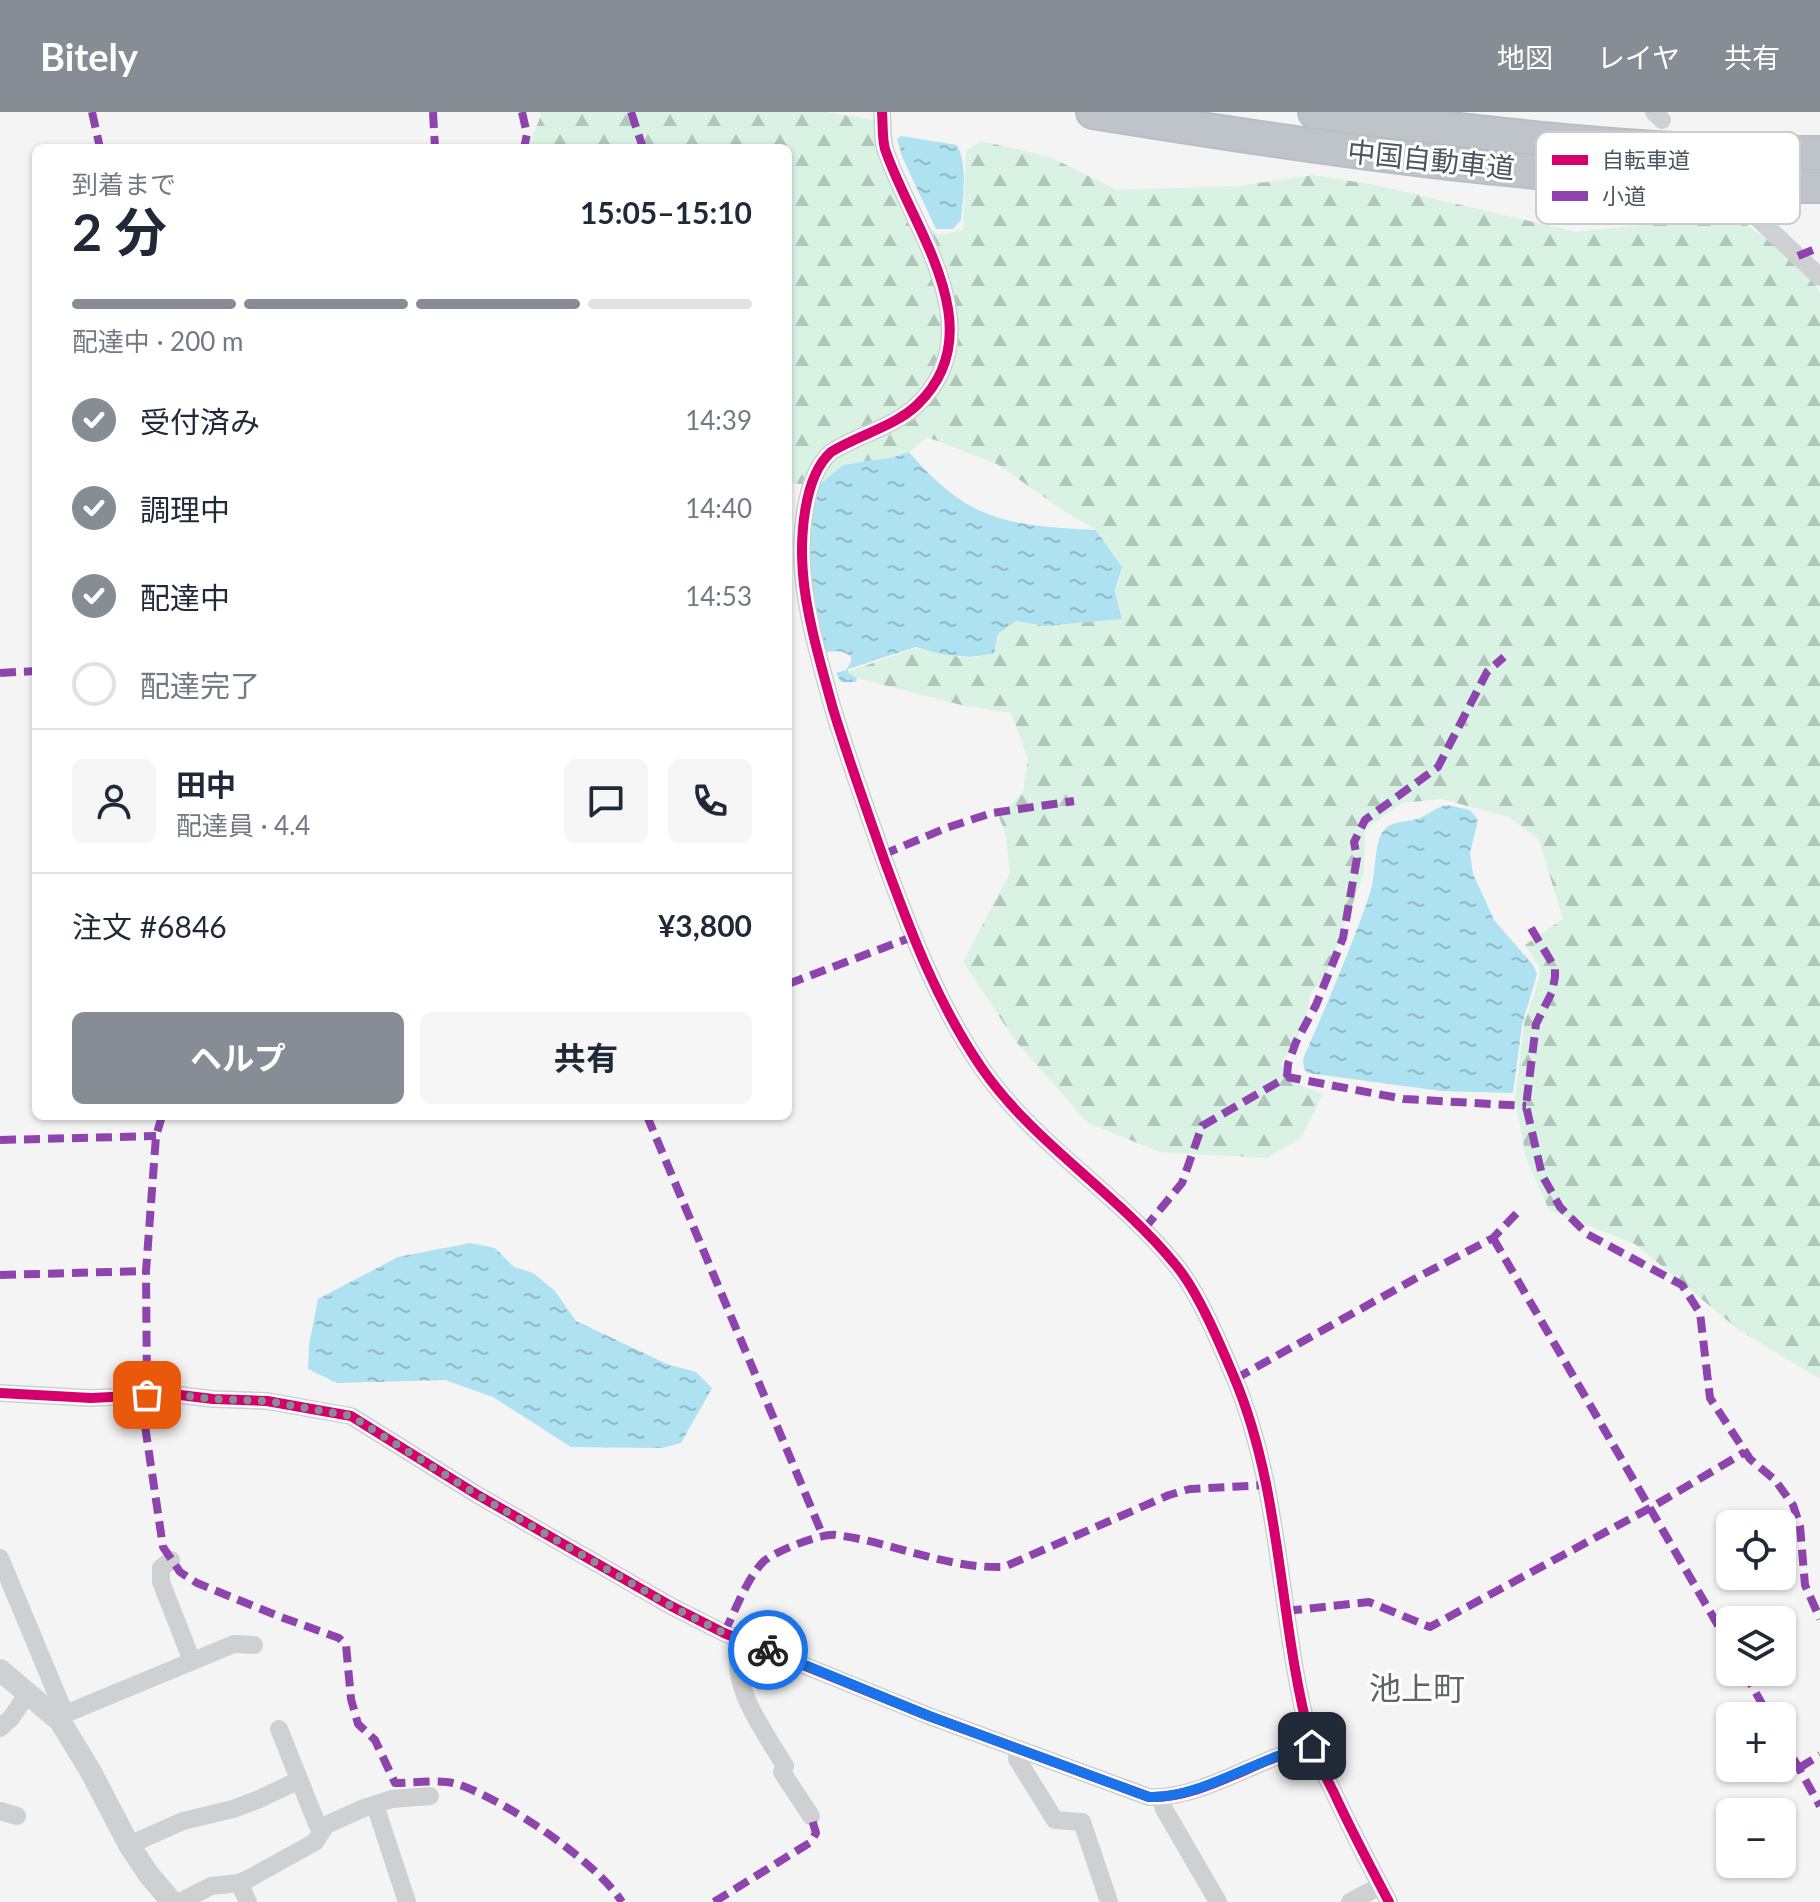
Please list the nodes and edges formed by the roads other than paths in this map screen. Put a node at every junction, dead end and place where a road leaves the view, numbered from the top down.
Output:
1 (882, 112) edge
2 (1093, 112) edge
3 (1315, 112) edge
4 (1536, 138) edge
5 (1536, 171) edge
6 (1800, 185) edge
7 (1820, 186) edge
8 (1764, 224) edge
9 (1820, 277) edge
10 (0, 1393) edge
11 (0, 1558) edge
12 (171, 1560) dead end
13 (740, 1639) junction
14 (254, 1645) dead end
15 (192, 1661) junction
16 (0, 1670) edge
17 (28, 1693) junction
18 (63, 1718) junction
19 (0, 1728) edge
20 (279, 1729) dead end
21 (1312, 1746) junction
22 (1018, 1750) junction
23 (299, 1780) junction
24 (430, 1796) dead end
25 (1161, 1798) junction
26 (375, 1805) junction
27 (811, 1816) dead end
28 (321, 1829) junction
29 (129, 1845) junction
30 (239, 1883) junction
31 (1384, 1894) edge
32 (172, 1902) edge
33 (180, 1902) edge
34 (248, 1902) edge
35 (407, 1902) edge
36 (1109, 1902) edge
37 (1218, 1902) edge
38 (1350, 1902) edge

1 - 21 street
2 - 5 highway, 中国自動車道
3 - 4 highway, 中国自動車道
6 - 7 highway, 中国自動車道
8 - 9 street
10 - 13 street
11 - 18 street
12 - 15 street
13 - 22 street
13 - 27 street
14 - 15 street
15 - 18 street
16 - 17 street
17 - 18 street
17 - 19 street
18 - 29 street
20 - 23 street
21 - 25 street
21 - 31 street
22 - 25 street
22 - 36 street
23 - 28 street
23 - 29 street
24 - 26 street
25 - 37 street
26 - 28 street
26 - 35 street
28 - 30 street
29 - 32 street
30 - 33 street
30 - 34 street
31 - 38 street

